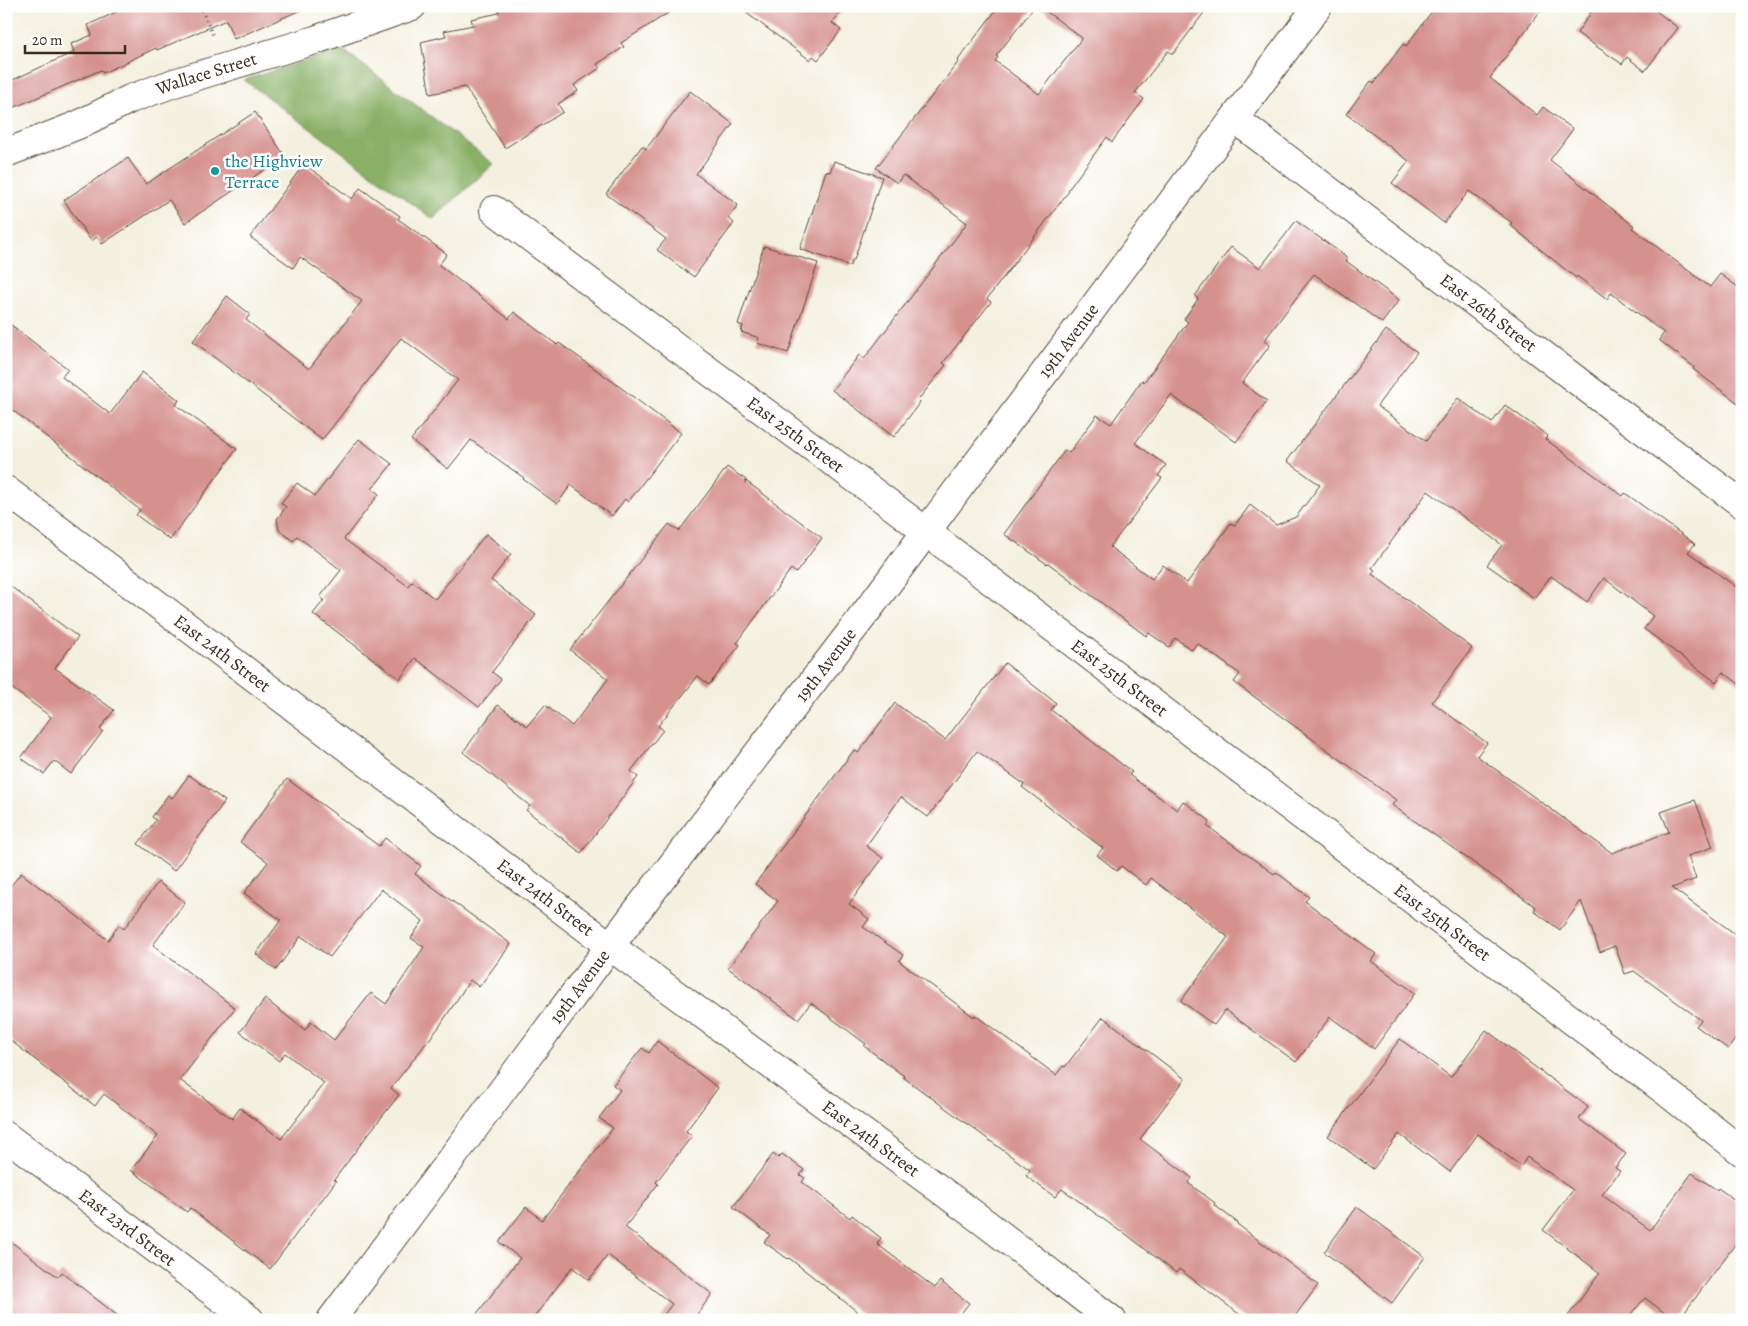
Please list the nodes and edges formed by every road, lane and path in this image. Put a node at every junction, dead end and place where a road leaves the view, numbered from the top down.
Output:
1 (200, 6) edge
2 (412, 6) edge
3 (1318, 6) edge
4 (214, 39) dead end
5 (1235, 119) junction
6 (6, 153) edge
7 (494, 210) dead end
8 (6, 490) edge
9 (1742, 504) edge
10 (926, 532) junction
11 (610, 946) junction
12 (6, 1136) edge
13 (1742, 1152) edge
14 (250, 1320) edge
15 (331, 1320) edge
16 (1112, 1320) edge

1 - 4 path
2 - 6 street, Wallace Street
3 - 5 street, 19th Avenue
5 - 9 street, East 26th Street
5 - 10 street, 19th Avenue
7 - 10 street, East 25th Street
8 - 11 street, East 24th Street
10 - 11 street, 19th Avenue
10 - 13 street, East 25th Street
11 - 15 street, 19th Avenue
11 - 16 street, East 24th Street
12 - 14 street, East 23rd Street

